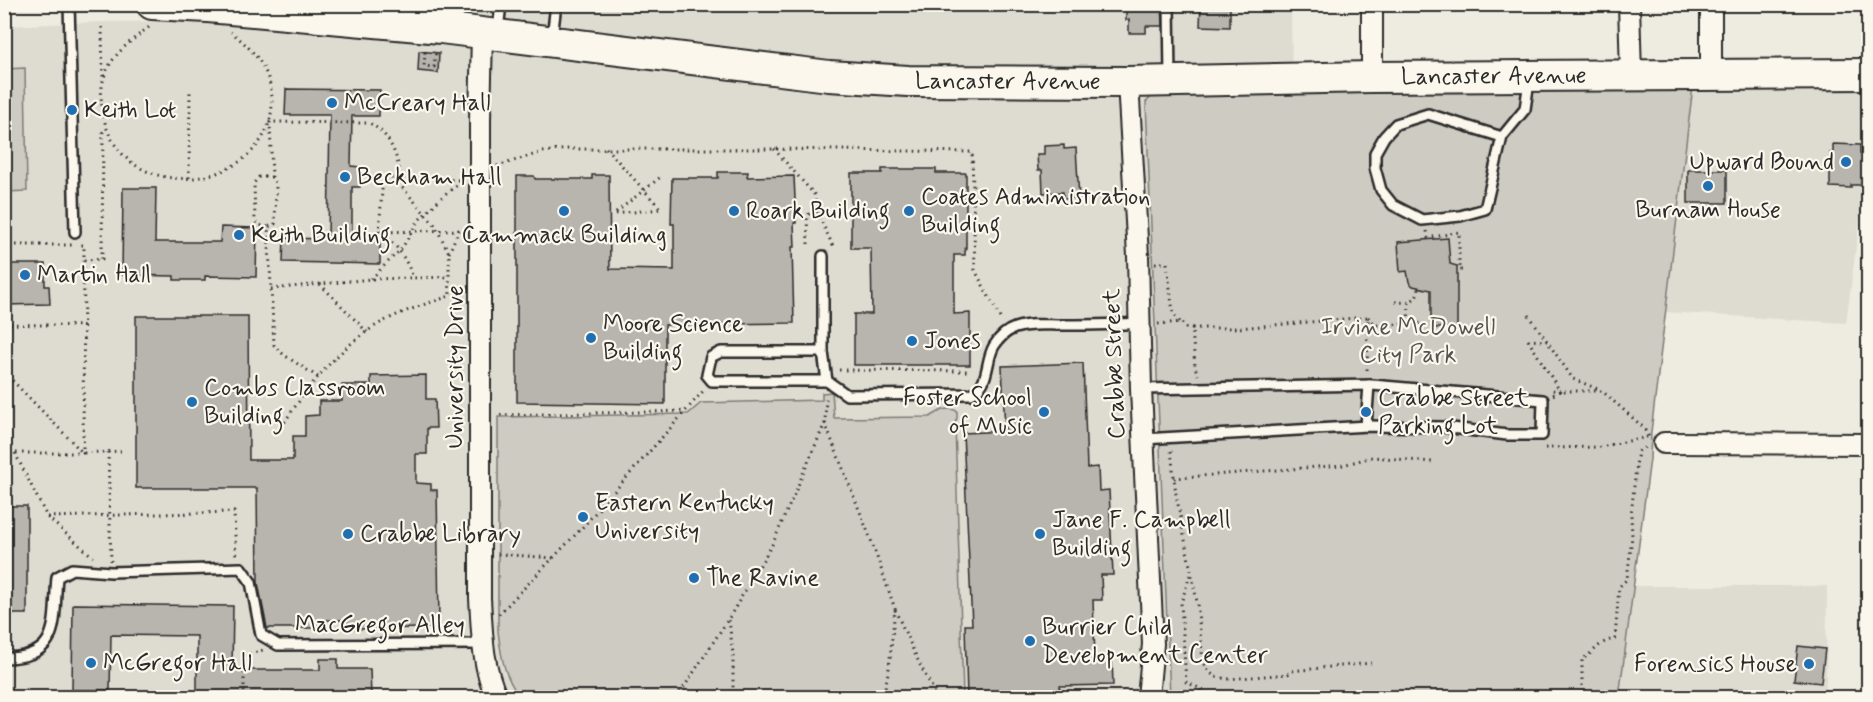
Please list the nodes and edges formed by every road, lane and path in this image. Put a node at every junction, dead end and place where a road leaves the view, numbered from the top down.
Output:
1 (69, 4) edge
2 (501, 4) edge
3 (556, 4) edge
4 (1169, 4) edge
5 (1372, 4) edge
6 (1629, 4) edge
7 (1711, 4) edge
8 (182, 5) edge
9 (151, 16) edge
10 (102, 27) dead end
11 (227, 30) dead end
12 (490, 34) junction
13 (552, 42) junction
14 (436, 51) dead end
15 (426, 52) dead end
16 (1711, 74) junction
17 (1869, 74) edge
18 (1631, 75) junction
19 (1530, 76) junction
20 (1372, 78) junction
21 (1170, 80) junction
22 (103, 82) junction
23 (1128, 82) junction
24 (4, 89) edge
25 (190, 90) dead end
26 (270, 122) junction
27 (106, 130) junction
28 (7, 131) edge
29 (1502, 137) junction
30 (606, 148) junction
31 (773, 149) junction
32 (480, 172) junction
33 (663, 175) dead end
34 (272, 177) junction
35 (367, 177) dead end
36 (383, 177) junction
37 (4, 178) edge
38 (189, 178) junction
39 (394, 178) junction
40 (401, 178) junction
41 (644, 190) junction
42 (817, 212) junction
43 (426, 213) junction
44 (841, 213) dead end
45 (1427, 226) dead end
46 (268, 227) junction
47 (459, 230) dead end
48 (438, 231) junction
49 (75, 232) dead end
50 (379, 232) junction
51 (410, 232) junction
52 (808, 244) dead end
53 (4, 245) edge
54 (834, 248) dead end
55 (399, 251) junction
56 (823, 256) dead end
57 (84, 260) junction
58 (1155, 263) dead end
59 (1466, 270) dead end
60 (449, 277) junction
61 (413, 278) junction
62 (371, 279) junction
63 (320, 284) junction
64 (1419, 286) dead end
65 (270, 289) junction
66 (1395, 302) dead end
67 (1409, 303) junction
68 (1529, 315) dead end
69 (1368, 317) junction
70 (1001, 320) dead end
71 (1181, 322) junction
72 (1408, 322) junction
73 (1425, 323) dead end
74 (4, 324) edge
75 (1149, 324) junction
76 (85, 326) junction
77 (1192, 328) junction
78 (367, 332) junction
79 (1547, 341) junction
80 (823, 352) junction
81 (1194, 367) dead end
82 (837, 370) dead end
83 (969, 371) dead end
84 (6, 374) edge
85 (1378, 376) dead end
86 (318, 377) junction
87 (712, 381) junction
88 (826, 381) junction
89 (1369, 385) junction
90 (1141, 389) junction
91 (1549, 390) dead end
92 (1560, 391) junction
93 (1602, 392) junction
94 (1543, 400) junction
95 (686, 411) junction
96 (500, 415) dead end
97 (825, 423) junction
98 (1365, 426) junction
99 (278, 432) dead end
100 (1170, 437) junction
101 (1143, 439) junction
102 (1656, 440) junction
103 (1558, 444) dead end
104 (1869, 444) edge
105 (1541, 448) dead end
106 (1560, 449) junction
107 (122, 451) dead end
108 (108, 452) junction
109 (5, 453) edge
110 (15, 453) junction
111 (83, 453) junction
112 (1432, 462) dead end
113 (1174, 478) junction
114 (110, 514) junction
115 (47, 517) junction
116 (495, 554) dead end
117 (553, 558) junction
118 (237, 568) junction
119 (111, 572) junction
120 (1191, 574) junction
121 (507, 606) dead end
122 (895, 609) junction
123 (729, 618) junction
124 (483, 644) junction
125 (1153, 644) junction
126 (278, 645) junction
127 (4, 658) edge
128 (1371, 663) dead end
129 (244, 698) edge
130 (497, 698) edge
131 (677, 698) edge
132 (733, 698) edge
133 (884, 698) edge
134 (938, 698) edge
135 (1148, 698) edge
136 (1161, 698) edge
137 (1202, 698) edge
138 (1582, 698) edge

1 - 49 lane
2 - 12 lane
3 - 13 lane
4 - 21 lane
5 - 20 street
6 - 18 street
7 - 16 street
8 - 9 main road, Lancaster Avenue
8 - 12 main road, Lancaster Avenue
9 - 22 path
10 - 22 path
11 - 26 path
12 - 13 main road, Lancaster Avenue
12 - 32 street, University Drive
13 - 23 main road, Lancaster Avenue
14 - 15 path
16 - 17 main road, Lancaster Avenue
16 - 18 main road, Lancaster Avenue
18 - 19 main road, Lancaster Avenue
19 - 20 main road, Lancaster Avenue
19 - 29 lane
20 - 21 main road, Lancaster Avenue
21 - 23 main road, Lancaster Avenue
22 - 27 path
23 - 75 street, Crabbe Street
24 - 28 path
25 - 38 path
26 - 34 path
26 - 38 path
26 - 40 path
27 - 38 path
27 - 57 path
28 - 37 path
29 - 29 lane
30 - 31 path
30 - 32 path
30 - 41 path
31 - 42 path
31 - 70 path
32 - 124 street, University Drive
33 - 41 path
34 - 46 path
34 - 46 path
35 - 36 path
36 - 39 path
36 - 50 path
39 - 40 path
39 - 43 path
40 - 43 path
41 - 41 path
42 - 44 path
42 - 52 path
42 - 54 path
43 - 48 path
43 - 51 path
45 - 59 path
46 - 65 path
47 - 48 path
48 - 51 path
48 - 60 path
50 - 51 path
50 - 55 path
51 - 55 path
53 - 57 path
55 - 61 path
55 - 62 path
56 - 80 lane
57 - 76 path
58 - 71 path
60 - 61 path
60 - 78 path
61 - 62 path
62 - 63 path
63 - 65 path
63 - 78 path
64 - 67 path
65 - 86 path
66 - 67 path
67 - 72 path
68 - 79 path
69 - 72 path
69 - 77 path
69 - 85 path
71 - 75 path
71 - 77 path
72 - 73 path
74 - 76 path
75 - 88 lane
75 - 90 street, Crabbe Street
76 - 111 path
77 - 81 path
78 - 86 path
79 - 92 path
79 - 93 path
80 - 87 lane
80 - 88 lane
82 - 83 path
84 - 109 path
84 - 111 path
86 - 99 path
87 - 88 lane
87 - 95 path
88 - 97 path
89 - 90 lane
89 - 94 lane
89 - 98 lane
90 - 101 street, Crabbe Street
91 - 92 path
92 - 93 path
92 - 94 path
93 - 102 path
94 - 98 lane
95 - 96 path
95 - 117 path
97 - 122 path
97 - 123 path
98 - 100 lane
100 - 101 lane
100 - 113 path
101 - 125 street, Crabbe Street
102 - 104 street
102 - 106 path
102 - 138 path
103 - 106 path
105 - 106 path
107 - 108 path
108 - 111 path
108 - 114 path
109 - 110 path
110 - 111 path
110 - 115 path
112 - 113 path
113 - 120 path
114 - 115 path
114 - 118 path
114 - 119 path
115 - 119 path
116 - 117 path
117 - 121 path
118 - 119 lane
118 - 126 lane
119 - 127 lane
120 - 128 path
120 - 137 path
122 - 133 path
122 - 134 path
123 - 131 path
123 - 132 path
124 - 126 lane, MacGregor Alley
124 - 130 street, University Drive
125 - 135 street, Crabbe Street
125 - 136 street, Crabbe Street
126 - 129 path

